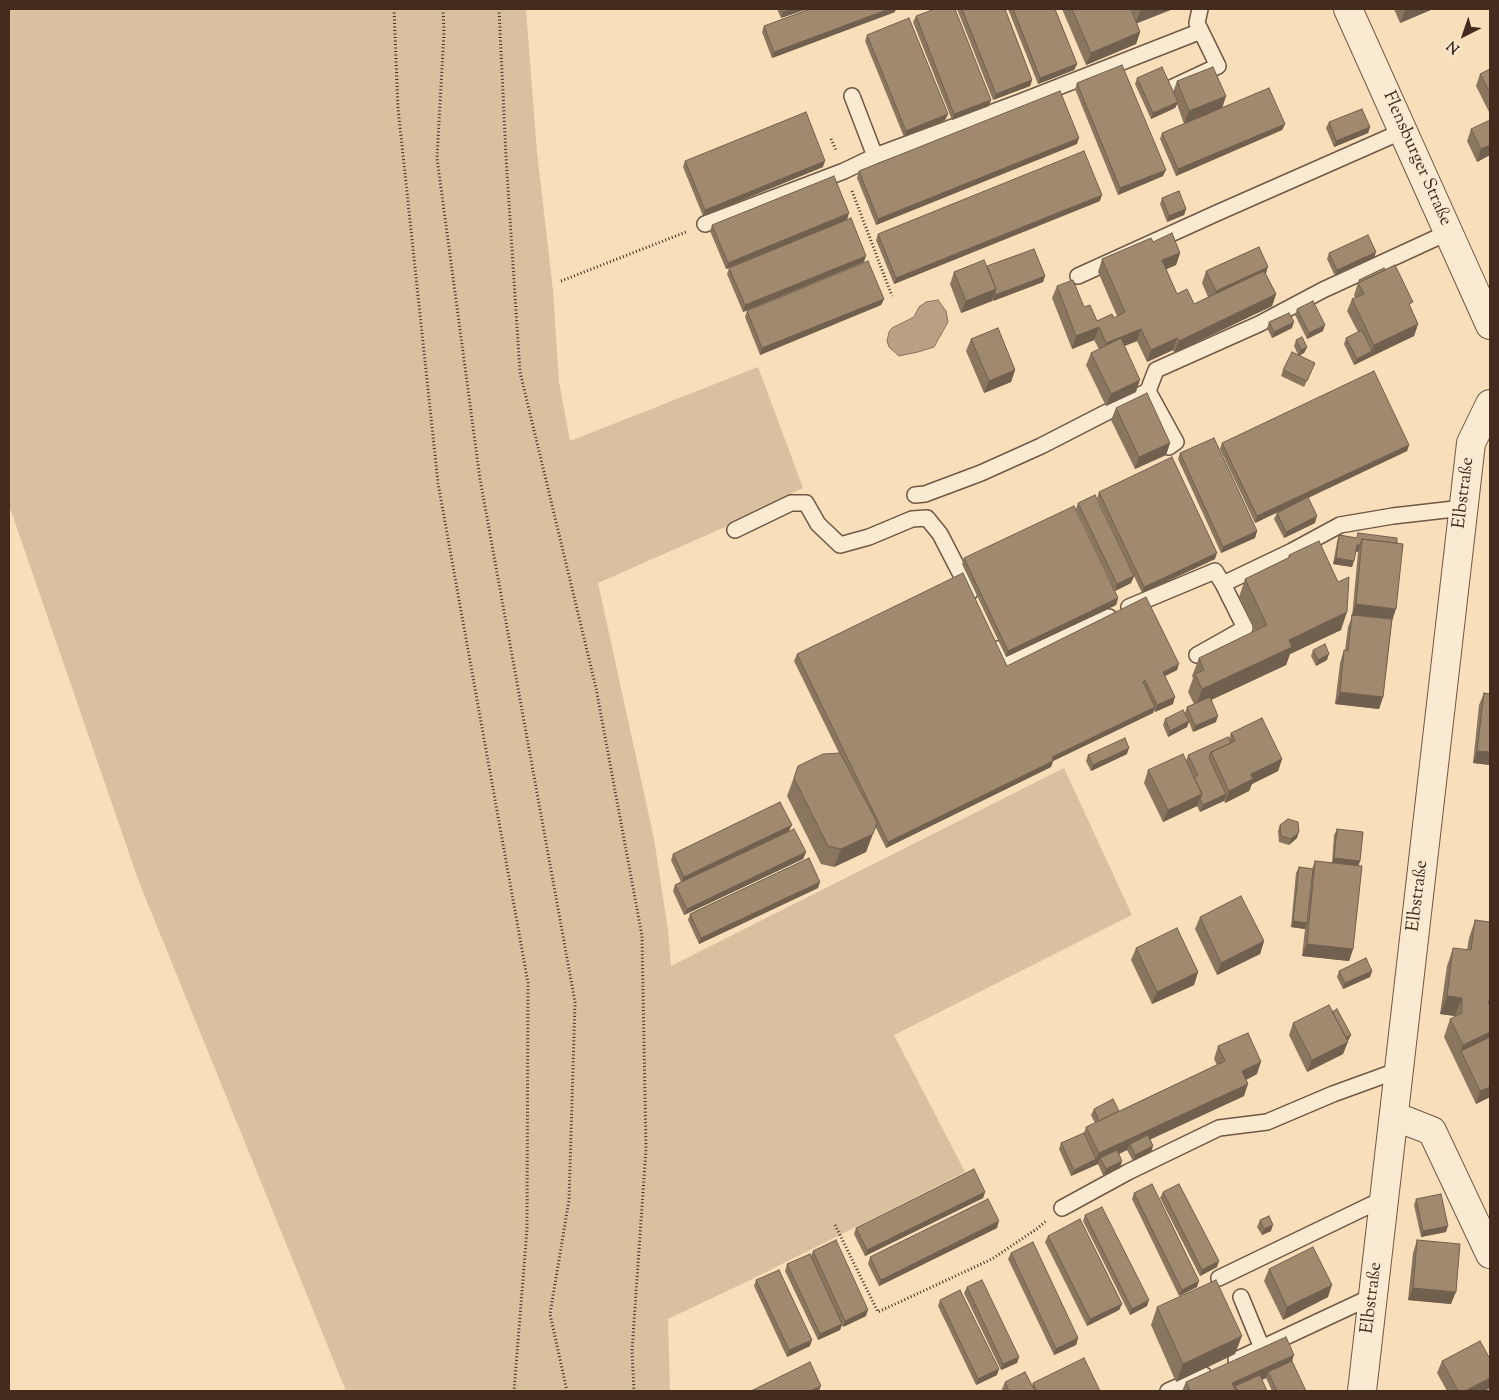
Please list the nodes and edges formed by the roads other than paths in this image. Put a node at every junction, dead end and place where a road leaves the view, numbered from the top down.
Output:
1 (1200, 9) edge
2 (1348, 9) edge
3 (1201, 31) junction
4 (1171, 88) edge
5 (852, 96) dead end
6 (1403, 132) junction
7 (875, 156) junction
8 (705, 224) road end
9 (1448, 232) junction
10 (1078, 276) dead end
11 (1487, 317) edge
12 (1148, 391) junction
13 (1490, 404) edge
14 (1169, 447) edge
15 (915, 495) dead end
16 (1463, 508) junction
17 (735, 530) dead end
18 (1223, 584) junction
19 (977, 607) edge
20 (994, 640) edge
21 (1198, 655) dead end
22 (1399, 1070) junction
23 (1394, 1116) junction
24 (1384, 1198) junction
25 (1062, 1208) road end
26 (1490, 1254) edge
27 (1219, 1278) dead end
28 (1373, 1296) junction
29 (1241, 1297) dead end
30 (1262, 1348) junction
31 (1168, 1391) edge
32 (1362, 1391) edge

1 - 3 lane
2 - 6 street, Flensburger Straße
3 - 4 lane
3 - 7 lane
5 - 7 lane
6 - 9 street, Flensburger Straße
6 - 10 lane
7 - 8 lane
9 - 11 street, Flensburger Straße
9 - 12 lane
12 - 14 lane
12 - 15 lane
13 - 16 street, Elbstraße
16 - 18 lane
16 - 22 street, Elbstraße
17 - 19 lane
18 - 20 lane
18 - 21 lane
22 - 23 street, Elbstraße
22 - 25 lane
23 - 24 street, Elbstraße
23 - 26 street
24 - 27 lane
24 - 28 street, Elbstraße
28 - 30 lane
28 - 32 street, Elbstraße
29 - 30 lane
30 - 31 lane

